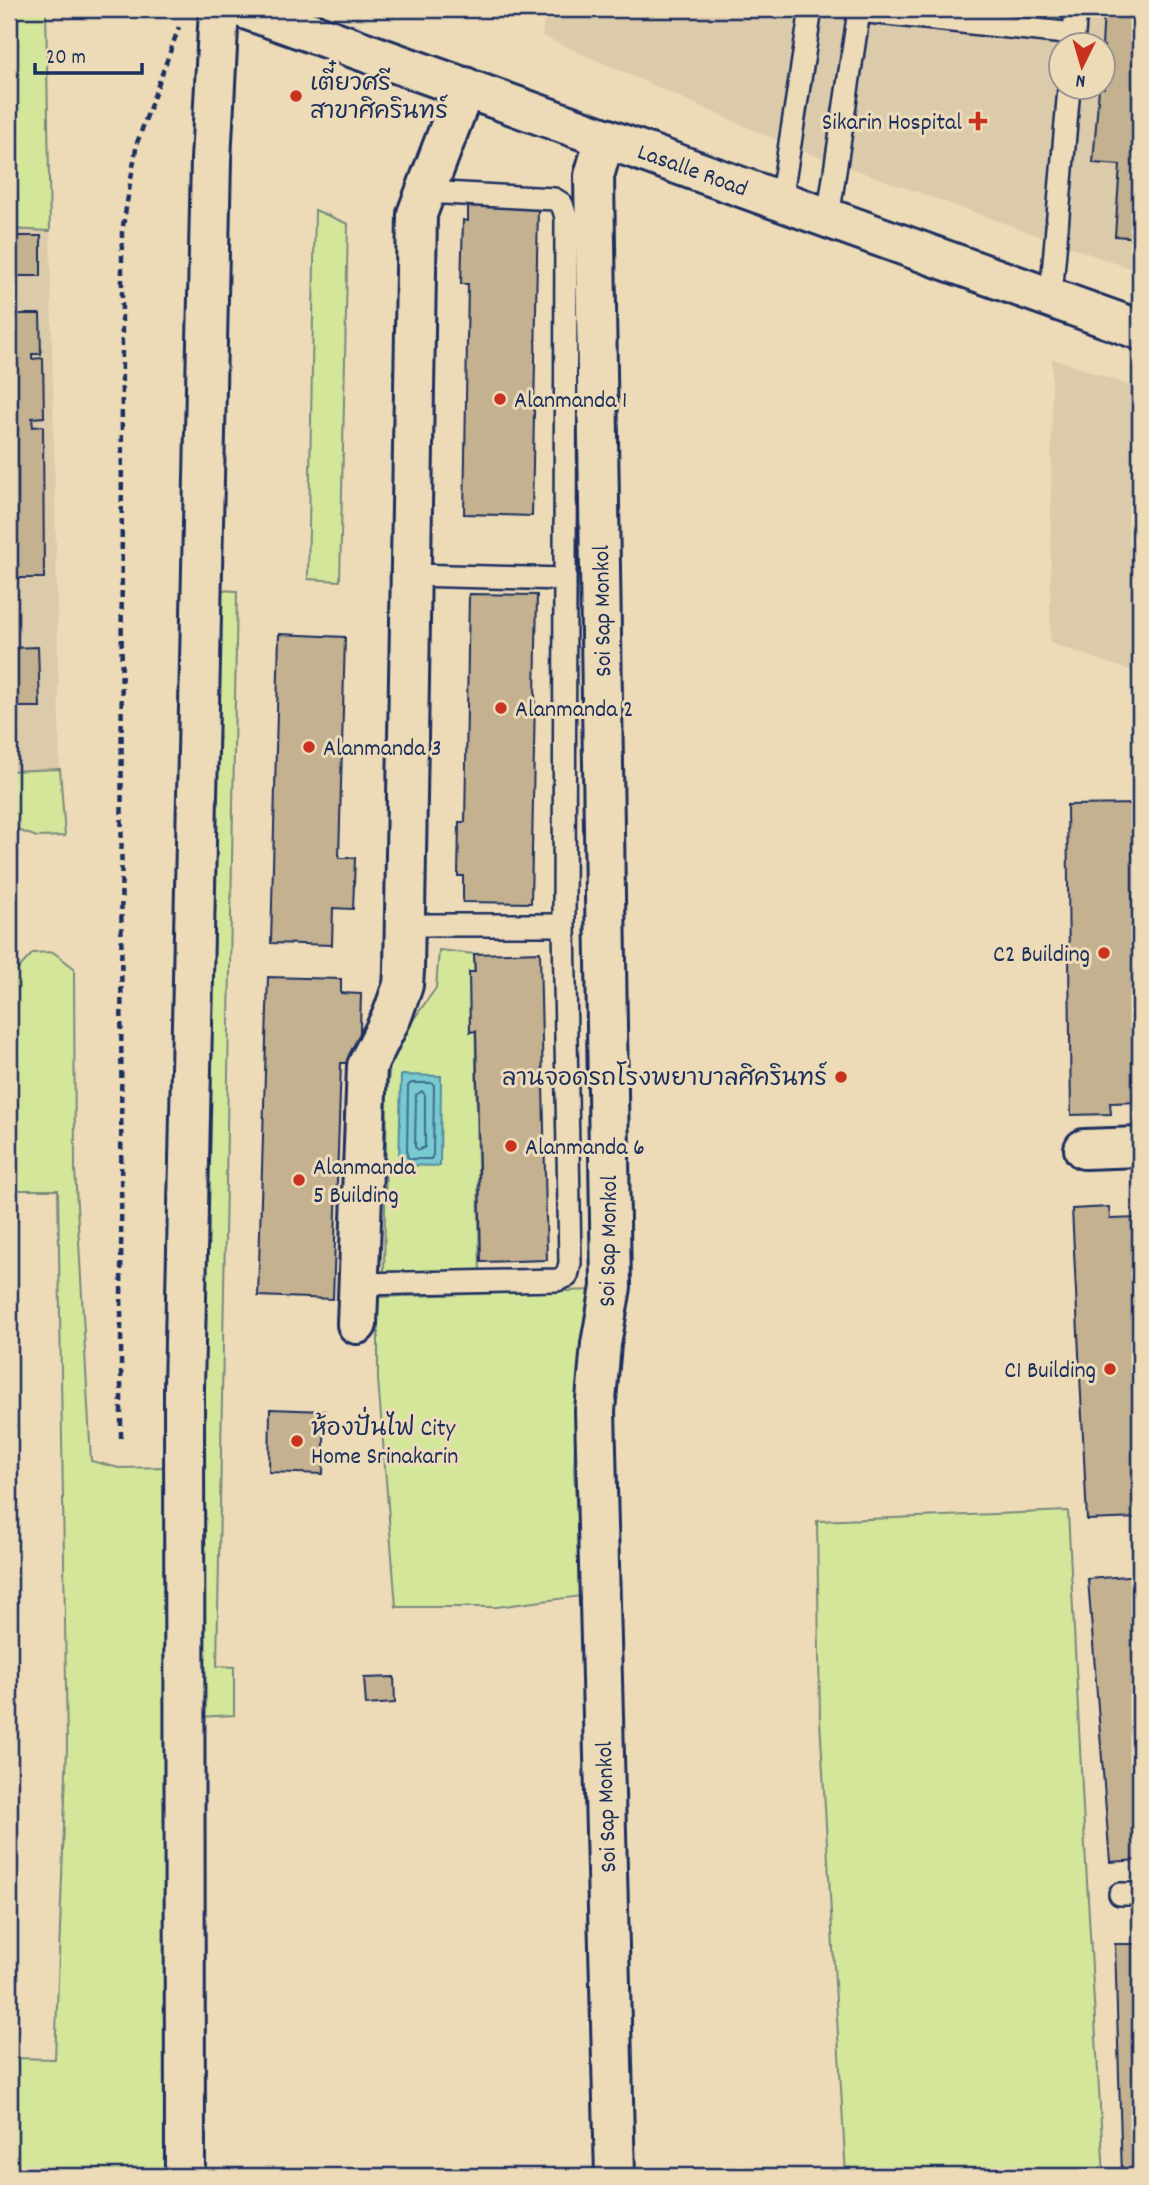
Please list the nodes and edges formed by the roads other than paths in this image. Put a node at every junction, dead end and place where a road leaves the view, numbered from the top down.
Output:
1 (219, 9) edge
2 (245, 9) edge
3 (811, 9) edge
4 (1076, 9) edge
5 (859, 10) edge
6 (1074, 32) edge
7 (1048, 36) edge
8 (465, 87) junction
9 (1068, 102) edge
10 (604, 138) junction
11 (425, 192) junction
12 (781, 201) junction
13 (828, 218) junction
14 (1051, 298) junction
15 (1140, 330) edge
16 (411, 575) junction
17 (564, 579) junction
18 (405, 925) junction
19 (564, 925) junction
20 (1140, 1147) edge
21 (1084, 1149) dead end
22 (360, 1284) junction
23 (357, 1324) dead end
24 (185, 2176) edge
25 (615, 2176) edge

1 - 24 street
2 - 8 street, Lasalle Road
3 - 12 lane
4 - 6 lane
5 - 7 lane
5 - 13 lane
8 - 10 street, Lasalle Road
8 - 11 street
9 - 14 lane
10 - 12 street, Lasalle Road
10 - 25 street, Soi Sap Monkol
11 - 16 street
11 - 17 lane
12 - 13 street, Lasalle Road
13 - 14 street, Lasalle Road
14 - 15 street, Lasalle Road
16 - 17 lane
16 - 18 street
17 - 19 lane
18 - 19 lane
18 - 22 street
19 - 22 lane
20 - 21 street
22 - 23 street

